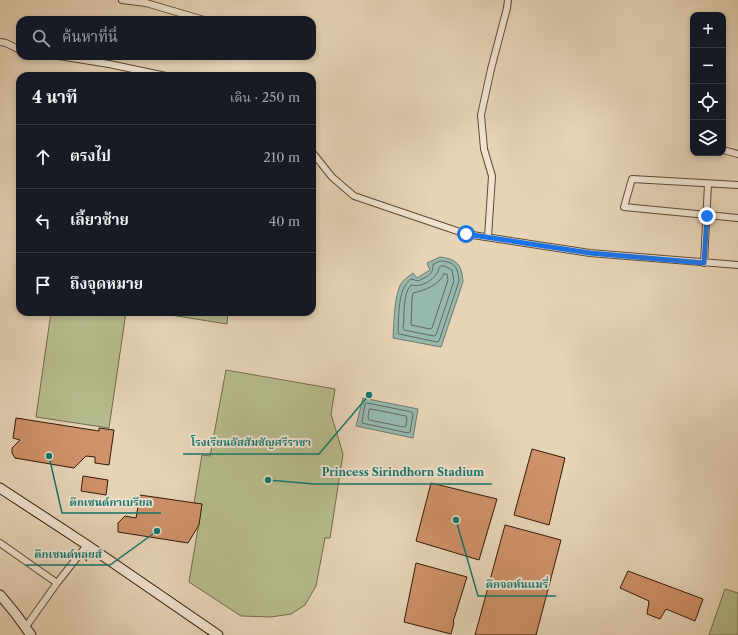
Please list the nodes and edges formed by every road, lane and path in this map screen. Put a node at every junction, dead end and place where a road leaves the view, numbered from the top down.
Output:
1 (122, 0) edge
2 (508, 0) edge
3 (190, 16) edge
4 (0, 42) edge
5 (16, 48) edge
6 (84, 60) edge
7 (147, 72) edge
8 (726, 151) edge
9 (738, 154) edge
10 (316, 157) edge
11 (708, 184) junction
12 (738, 186) edge
13 (707, 216) junction
14 (738, 218) edge
15 (488, 237) junction
16 (704, 263) junction
17 (738, 265) edge
18 (0, 488) edge
19 (0, 543) edge
20 (87, 545) junction
21 (57, 583) junction
22 (0, 595) edge
23 (28, 631) edge
24 (218, 635) edge

1 - 3 street
2 - 15 street
4 - 5 street
6 - 7 street
8 - 9 street
10 - 15 street
11 - 12 street
11 - 13 street
11 - 13 street
13 - 14 street
13 - 16 street
15 - 16 street
16 - 17 street
18 - 20 main road
19 - 21 street
20 - 21 street
20 - 24 main road
21 - 23 street
22 - 23 main road

